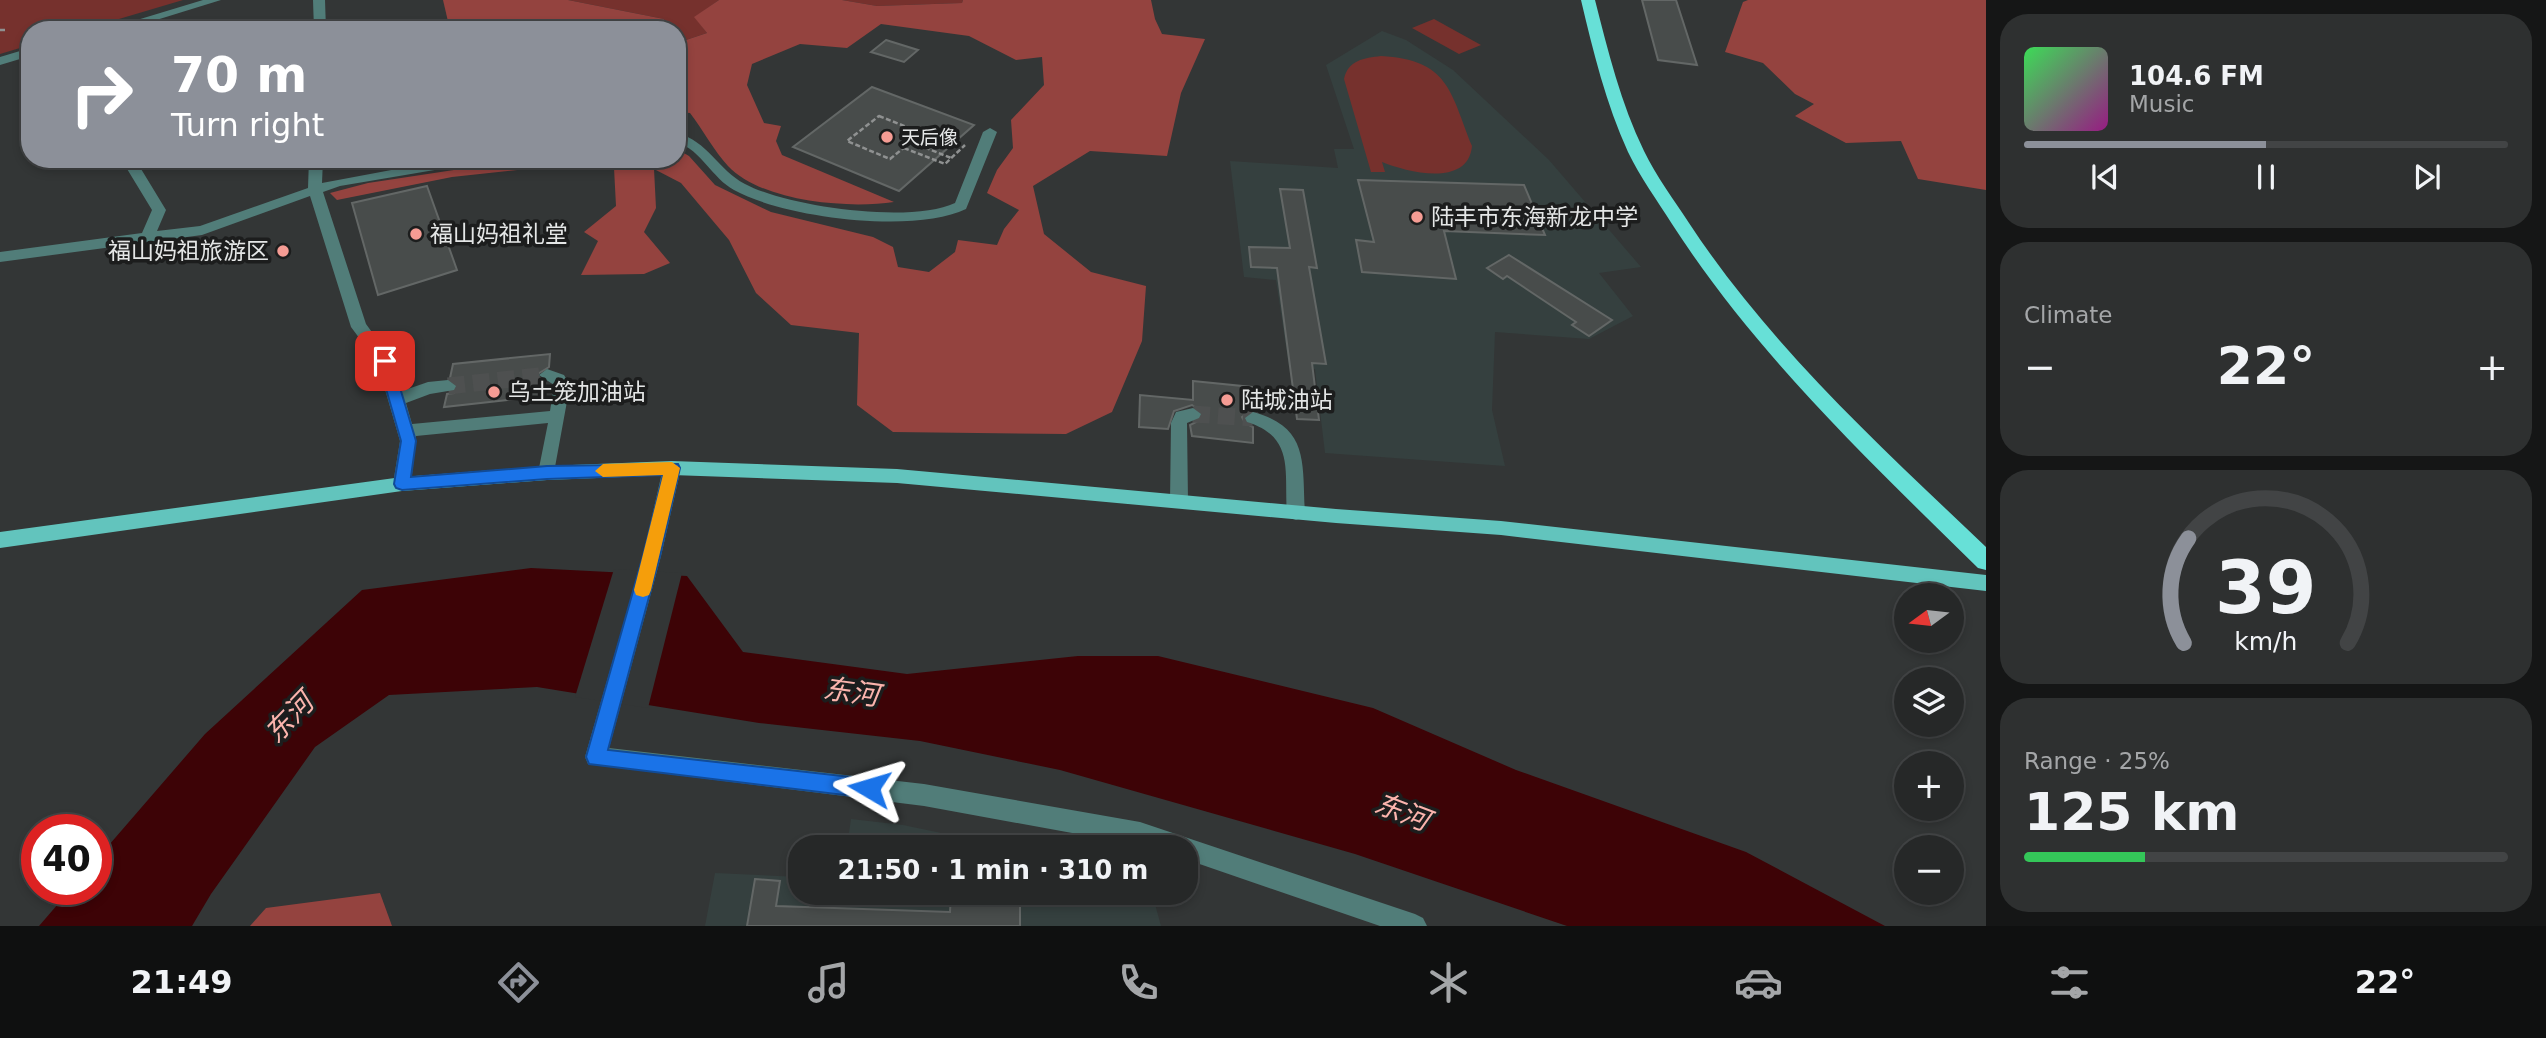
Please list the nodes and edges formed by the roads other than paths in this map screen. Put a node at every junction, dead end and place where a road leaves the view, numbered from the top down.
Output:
1 (215, 0) edge
2 (320, 0) edge
3 (1588, 0) edge
4 (142, 21) edge
5 (320, 21) edge
6 (21, 55) edge
7 (0, 61) edge
8 (990, 132) dead end
9 (686, 140) edge
10 (133, 168) edge
11 (316, 168) edge
12 (422, 168) edge
13 (315, 189) junction
14 (147, 237) junction
15 (0, 257) edge
16 (547, 375) dead end
17 (448, 386) tunnel mouth
18 (397, 400) junction
19 (1193, 414) dead end
20 (558, 416) junction
21 (1253, 418) tunnel mouth
22 (405, 430) junction
23 (672, 468) junction
24 (547, 472) junction
25 (402, 484) junction
26 (1178, 502) junction
27 (1296, 513) junction
28 (0, 540) edge
29 (1986, 561) edge
30 (1986, 583) edge
31 (1146, 835) edge
32 (1198, 853) edge
33 (1415, 926) edge

1 - 4 street
2 - 5 street
3 - 29 highway
6 - 7 street
8 - 9 street
10 - 14 street
11 - 13 street
12 - 13 street
13 - 14 street
13 - 18 street
14 - 15 street
16 - 20 street
17 - 18 street
18 - 22 street
19 - 26 street
20 - 22 street
20 - 24 street
21 - 27 street
22 - 25 street
23 - 24 main road
23 - 26 main road
23 - 31 street
24 - 25 main road
25 - 28 main road
26 - 27 main road
27 - 30 main road
32 - 33 street

